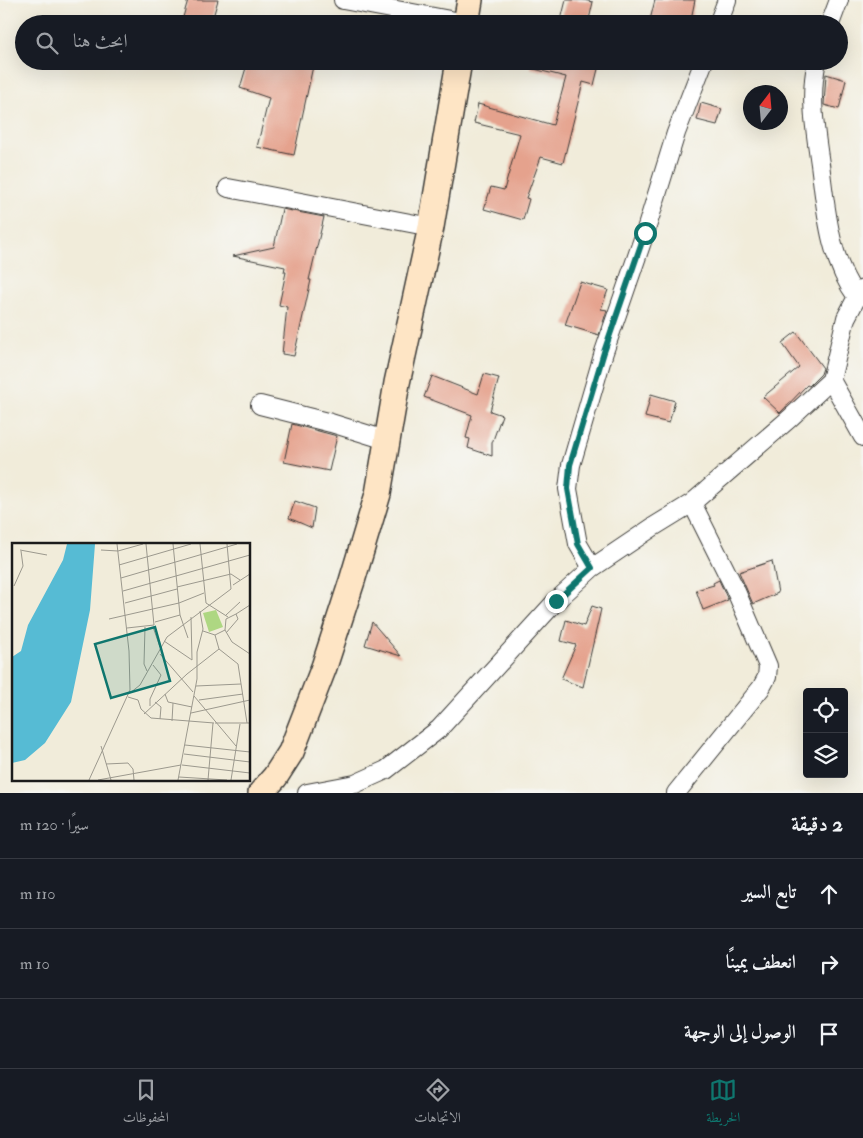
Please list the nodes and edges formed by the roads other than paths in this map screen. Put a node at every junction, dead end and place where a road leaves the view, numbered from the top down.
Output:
1 (343, 0) edge
2 (727, 0) edge
3 (839, 0) edge
4 (459, 15) edge
5 (721, 15) edge
6 (833, 15) edge
7 (458, 70) edge
8 (700, 70) edge
9 (815, 70) edge
10 (228, 188) dead end
11 (431, 227) junction
12 (860, 292) edge
13 (831, 380) junction
14 (260, 405) dead end
15 (863, 437) edge
16 (386, 440) junction
17 (692, 503) junction
18 (592, 568) junction
19 (261, 793) edge
20 (307, 793) edge
21 (676, 793) edge

1 - 4 street
2 - 5 street
3 - 6 street
7 - 11 main road
8 - 18 street
9 - 12 street
10 - 11 street
11 - 16 main road
12 - 13 street
13 - 15 street
13 - 17 street
14 - 16 street
16 - 19 main road
17 - 18 street
17 - 21 street
18 - 20 street

